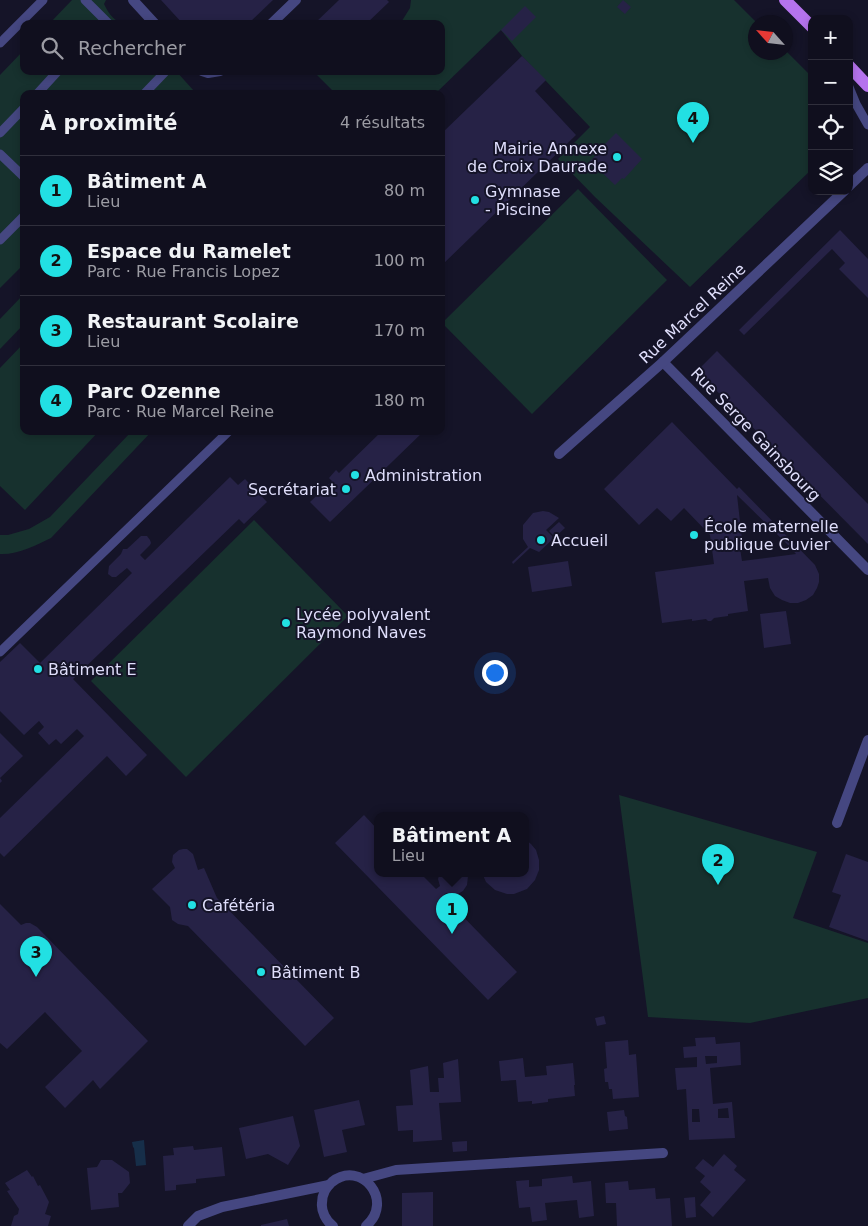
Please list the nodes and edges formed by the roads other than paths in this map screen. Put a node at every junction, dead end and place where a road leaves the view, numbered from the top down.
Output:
1 (43, 0) edge
2 (85, 0) edge
3 (133, 0) edge
4 (296, 0) edge
5 (785, 0) edge
6 (23, 20) edge
7 (107, 20) edge
8 (151, 20) edge
9 (275, 20) edge
10 (20, 23) edge
11 (808, 23) edge
12 (0, 43) edge
13 (853, 70) edge
14 (47, 75) edge
15 (54, 75) edge
16 (162, 75) edge
17 (51, 79) junction
18 (868, 86) edge
19 (41, 90) edge
20 (148, 90) edge
21 (853, 97) edge
22 (20, 112) edge
23 (868, 125) edge
24 (0, 133) edge
25 (0, 154) edge
26 (868, 168) edge
27 (20, 173) edge
28 (853, 182) edge
29 (840, 195) edge
30 (20, 220) edge
31 (0, 240) edge
32 (664, 362) junction
33 (225, 435) edge
34 (559, 454) dead end
35 (868, 570) edge
36 (0, 652) edge
37 (868, 740) edge
38 (837, 823) dead end
39 (664, 1153) dead end
40 (363, 1179) junction
41 (329, 1185) junction
42 (188, 1226) edge
43 (333, 1226) edge
44 (366, 1226) edge

1 - 6 lane
2 - 7 lane
3 - 8 street
4 - 9 street
5 - 11 main road
10 - 12 lane
13 - 18 main road
14 - 17 lane
15 - 17 lane
16 - 20 lane
17 - 19 lane
21 - 23 lane
22 - 24 lane
25 - 27 lane
26 - 28 street
29 - 32 street, Rue Marcel Reine
30 - 31 lane
32 - 34 street, Rue Marcel Reine
32 - 35 street, Rue Serge Gainsbourg
33 - 36 lane
37 - 38 street
39 - 40 street
40 - 41 street
40 - 44 street
41 - 42 street
41 - 43 street

